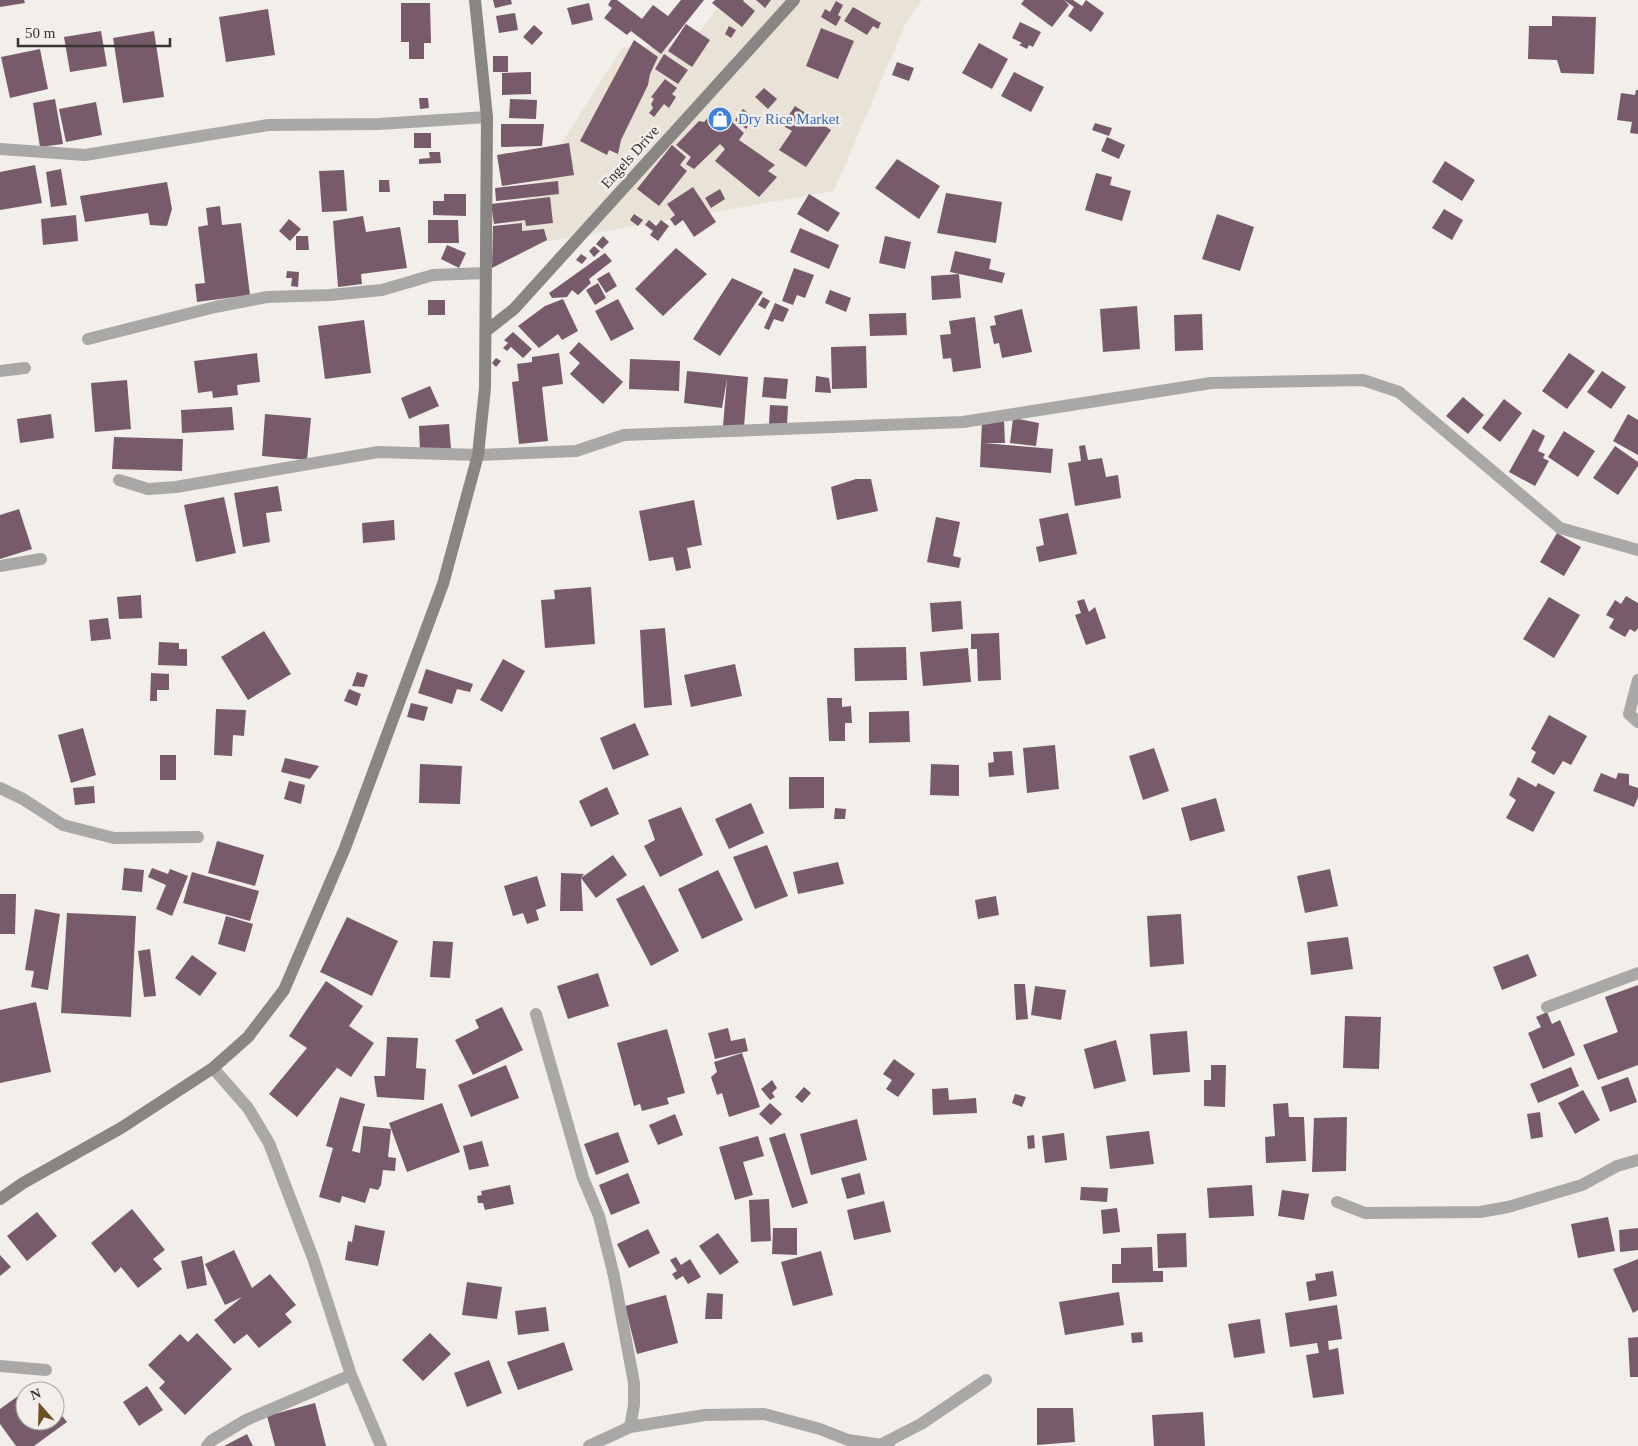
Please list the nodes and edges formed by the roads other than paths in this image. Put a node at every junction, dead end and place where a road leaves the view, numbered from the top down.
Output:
1 (475, 0) edge
2 (794, 0) edge
3 (487, 116) junction
4 (0, 149) edge
5 (486, 273) junction
6 (486, 331) junction
7 (88, 339) dead end
8 (25, 368) dead end
9 (0, 371) edge
10 (478, 455) junction
11 (119, 480) dead end
12 (1638, 550) edge
13 (41, 560) dead end
14 (0, 566) edge
15 (1638, 680) edge
16 (1638, 722) edge
17 (0, 788) edge
18 (198, 837) dead end
19 (1638, 973) edge
20 (1547, 1007) dead end
21 (536, 1014) dead end
22 (213, 1068) junction
23 (1638, 1160) edge
24 (0, 1199) edge
25 (1336, 1202) dead end
26 (0, 1366) edge
27 (46, 1370) dead end
28 (351, 1375) junction
29 (986, 1380) dead end
30 (630, 1428) junction
31 (847, 1443) edge
32 (885, 1445) edge
33 (207, 1446) edge
34 (380, 1446) edge
35 (589, 1446) edge

1 - 3 main road
2 - 6 main road, Engels Drive
3 - 4 street
3 - 5 main road
5 - 6 main road
5 - 7 street
6 - 10 main road
8 - 9 street
10 - 11 street
10 - 12 street
10 - 22 main road
13 - 14 street
15 - 16 street
17 - 18 street
19 - 20 street
21 - 30 street
22 - 24 main road
22 - 28 street
23 - 25 street
26 - 27 street
28 - 33 street
28 - 34 street
29 - 32 street
30 - 31 street
30 - 35 street
31 - 32 street

